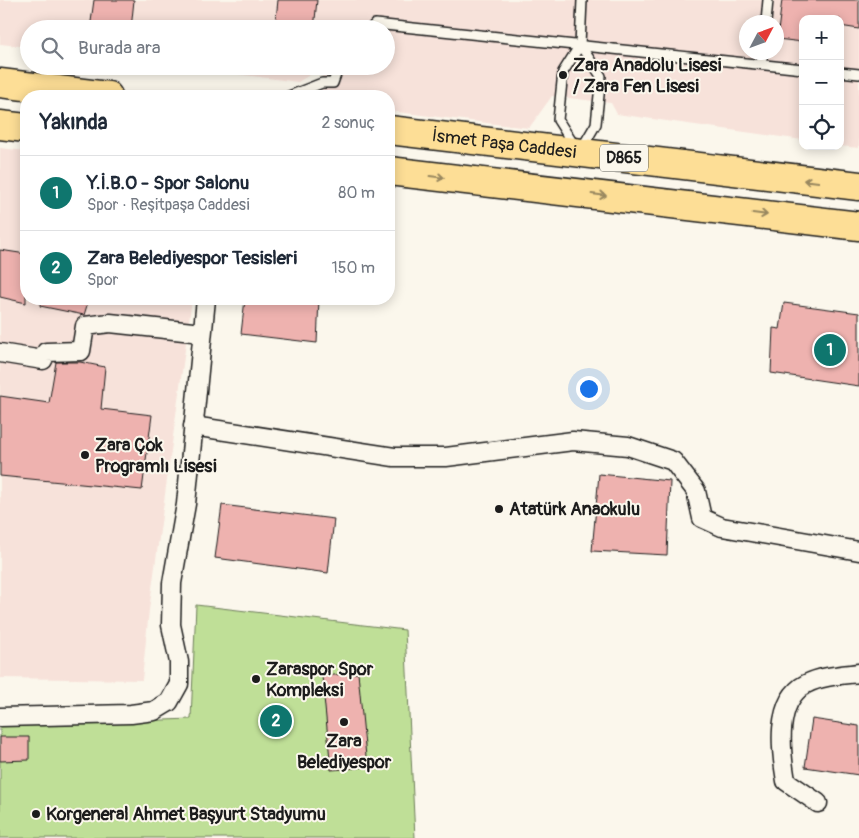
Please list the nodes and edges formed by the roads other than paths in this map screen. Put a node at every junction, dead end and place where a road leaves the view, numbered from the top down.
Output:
1 (582, 0) edge
2 (768, 0) edge
3 (767, 15) edge
4 (395, 26) edge
5 (580, 45) junction
6 (762, 60) edge
7 (761, 64) junction
8 (799, 68) edge
9 (844, 72) edge
10 (859, 74) edge
11 (336, 75) edge
12 (0, 83) edge
13 (58, 90) edge
14 (304, 90) edge
15 (0, 125) edge
16 (20, 127) edge
17 (395, 131) edge
18 (579, 153) junction
19 (395, 172) edge
20 (859, 186) edge
21 (855, 226) edge
22 (205, 305) edge
23 (202, 333) junction
24 (0, 353) edge
25 (193, 426) junction
26 (859, 551) edge
27 (859, 673) edge
28 (0, 717) edge
29 (818, 802) dead end

1 - 5 lane
2 - 3 lane
4 - 5 lane
5 - 7 lane
5 - 18 lane
5 - 18 lane
6 - 7 lane
7 - 8 lane
9 - 10 lane
11 - 14 lane
12 - 13 highway
15 - 16 highway
17 - 18 highway, İsmet Paşa Caddesi / D865
20 -> 18 highway, İsmet Paşa Caddesi / D865
19 -> 21 highway, D865
22 - 23 street
23 - 24 street
23 - 25 street
25 - 26 street
25 - 28 street
27 - 29 street

